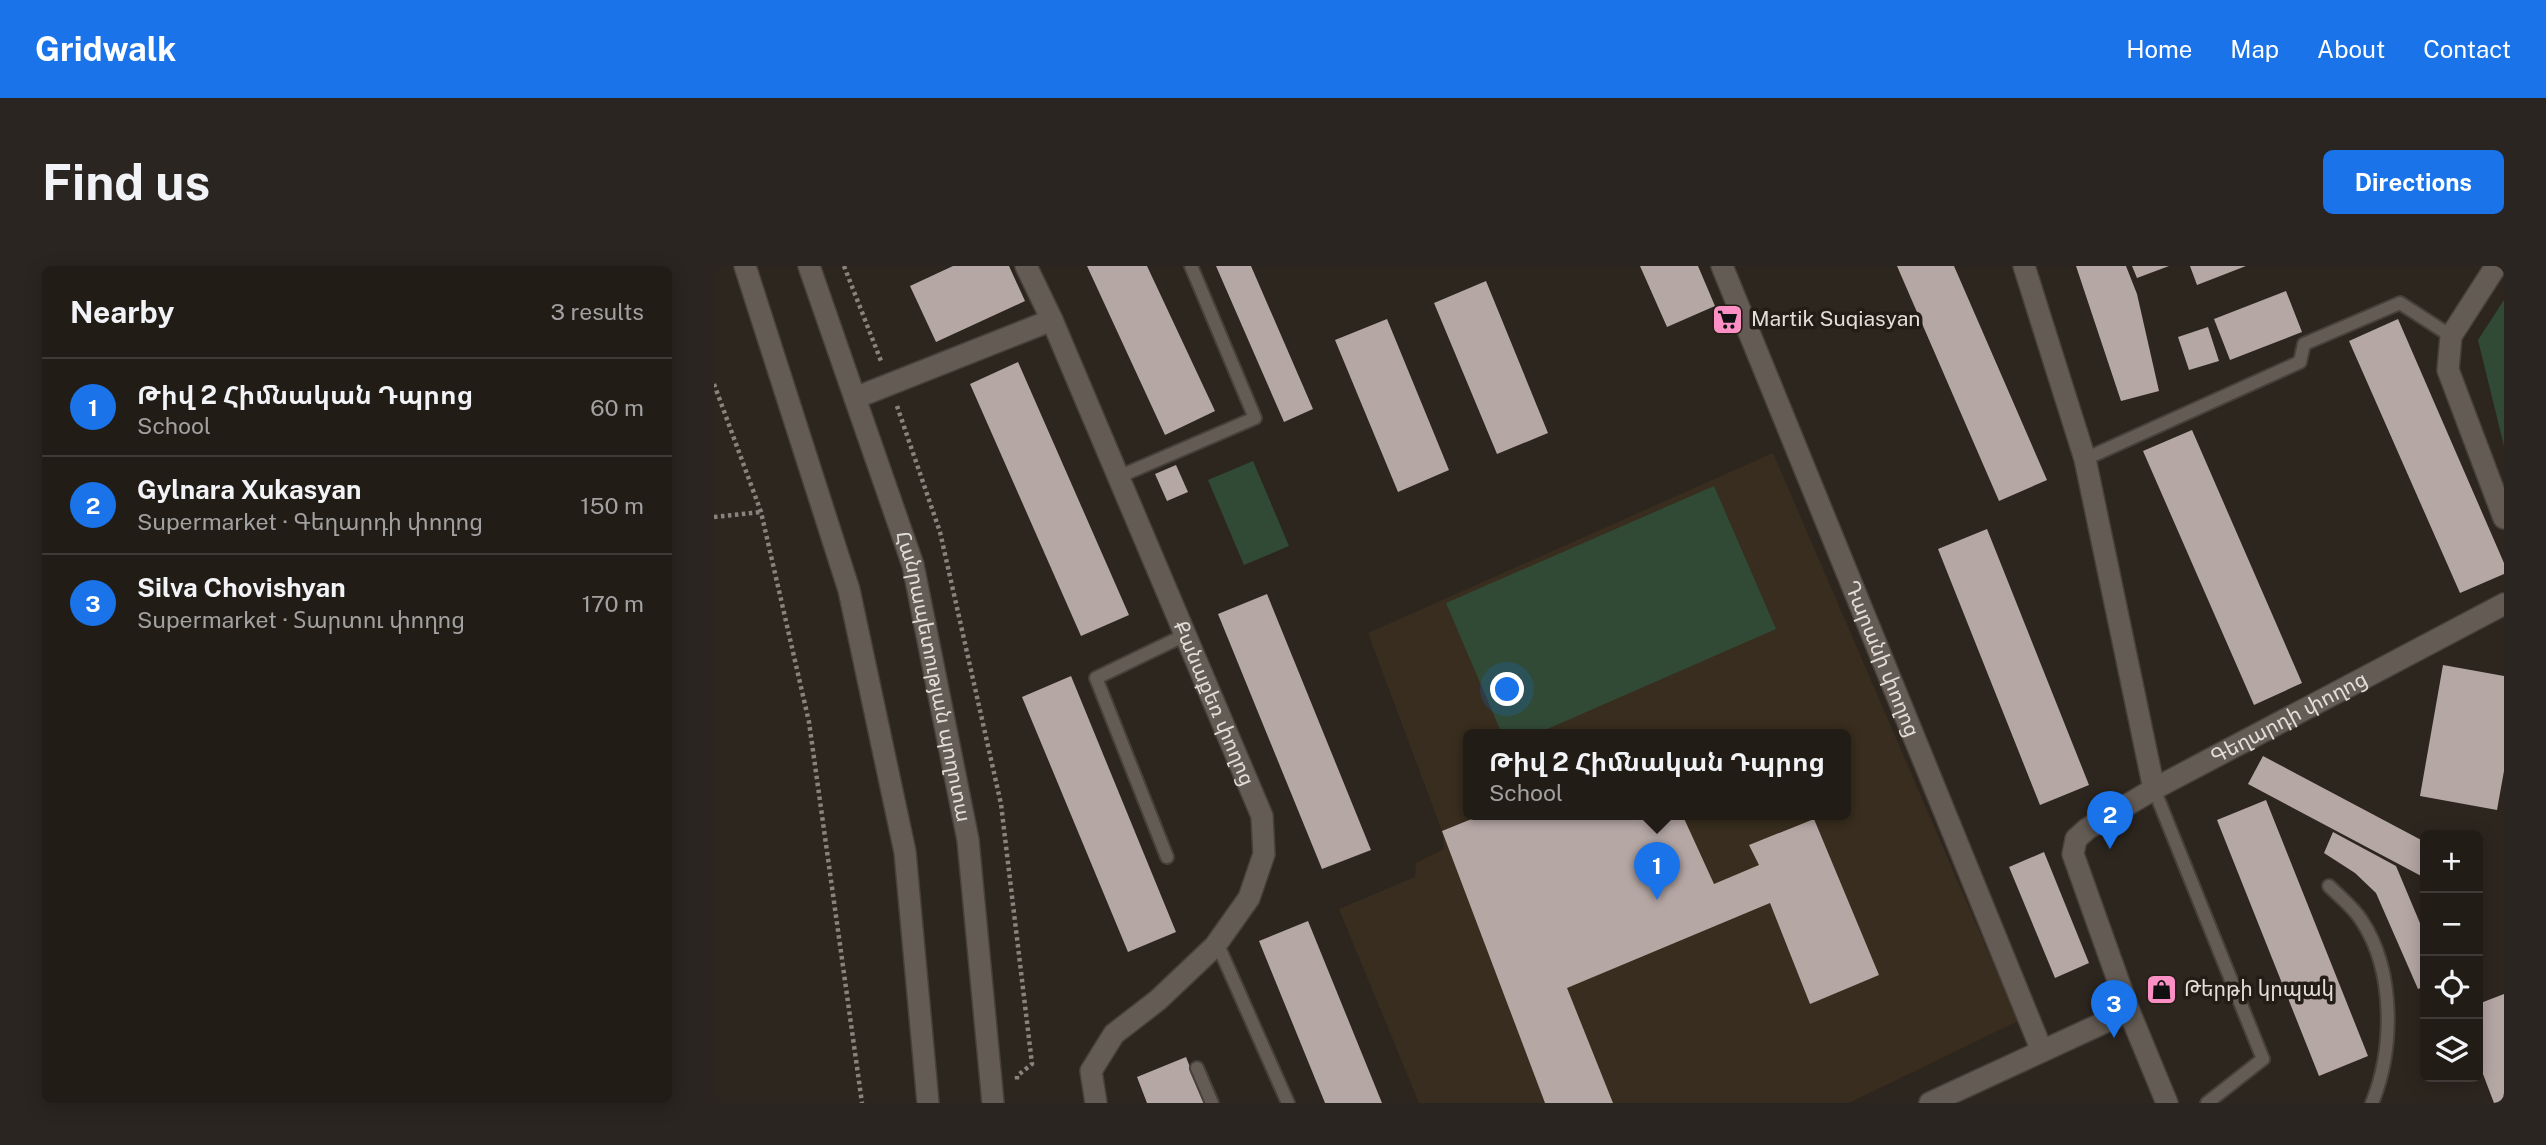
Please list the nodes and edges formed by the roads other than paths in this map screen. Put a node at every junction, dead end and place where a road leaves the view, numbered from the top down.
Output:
1 (745, 266) edge
2 (809, 266) edge
3 (1026, 266) edge
4 (1191, 266) edge
5 (1722, 266) edge
6 (2024, 266) edge
7 (2496, 266) edge
8 (1052, 320) junction
9 (2451, 336) junction
10 (855, 398) junction
11 (2085, 459) junction
12 (1118, 477) junction
13 (2504, 518) edge
14 (2504, 604) edge
15 (1185, 635) junction
16 (2154, 789) junction
17 (1167, 857) dead end
18 (2329, 886) dead end
19 (1217, 943) junction
20 (2129, 1011) junction
21 (2042, 1051) junction
22 (1197, 1068) dead end
23 (928, 1103) edge
24 (993, 1103) edge
25 (1096, 1103) edge
26 (1212, 1103) edge
27 (1288, 1103) edge
28 (1930, 1103) edge
29 (2167, 1103) edge
30 (2207, 1103) edge
31 (2372, 1103) edge

1 - 23 street
2 - 10 street, Հանրապետության պողոտա
3 - 8 street, Քանաքեռ փողոց
4 - 12 lane
5 - 21 street, Դարանի փողոց
6 - 11 street
7 - 9 street
8 - 10 street
8 - 12 street, Քանաքեռ փողոց
9 - 11 lane
9 - 13 street
10 - 24 street, Հանրապետության պողոտա
11 - 16 street
12 - 15 street, Քանաքեռ փողոց
14 - 16 street, Գեղարդի փողոց
15 - 17 lane
15 - 19 street, Քանաքեռ փողոց
16 - 20 street, Գեղարդի փողոց
16 - 30 lane
18 - 31 lane
19 - 25 street, Քանաքեռ փողոց
19 - 27 lane
20 - 21 street
20 - 29 street
21 - 28 street
22 - 26 lane

